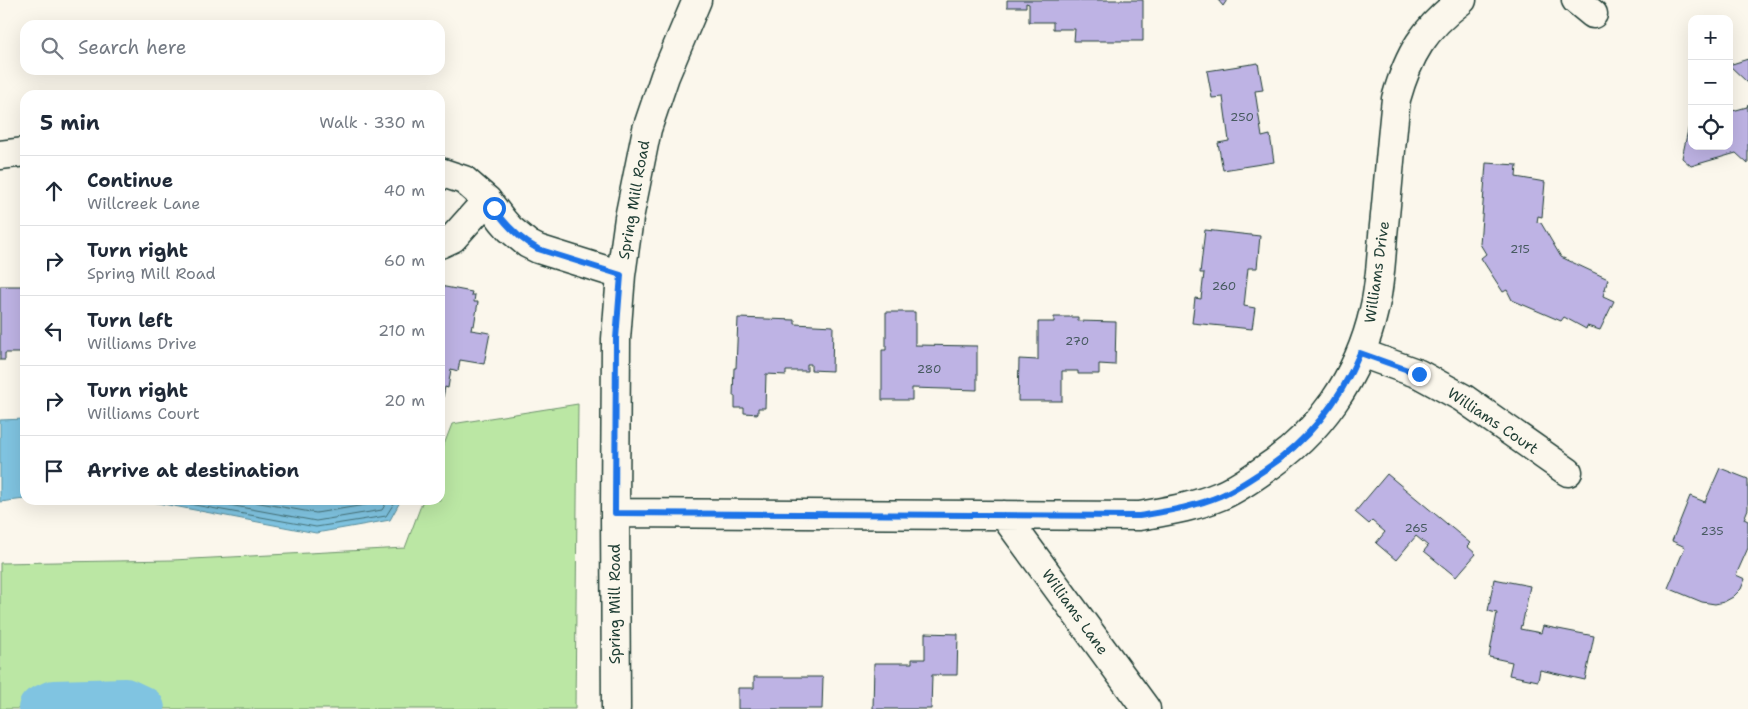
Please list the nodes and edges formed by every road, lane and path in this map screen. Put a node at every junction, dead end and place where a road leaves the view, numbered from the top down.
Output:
1 (697, 0) edge
2 (1462, 0) edge
3 (20, 153) edge
4 (0, 155) edge
5 (445, 174) edge
6 (488, 200) junction
7 (445, 242) edge
8 (621, 275) junction
9 (1360, 353) junction
10 (1568, 472) dead end
11 (615, 513) junction
12 (1004, 515) junction
13 (616, 709) edge
14 (1146, 709) edge

1 - 8 street, Spring Mill Road
2 - 9 street, Williams Drive
3 - 4 street
5 - 6 street
6 - 7 street
6 - 8 street
8 - 11 street, Spring Mill Road
9 - 10 street, Williams Court
9 - 12 street, Williams Drive
11 - 12 street, Williams Drive
11 - 13 street, Spring Mill Road
12 - 14 street, Williams Lane

